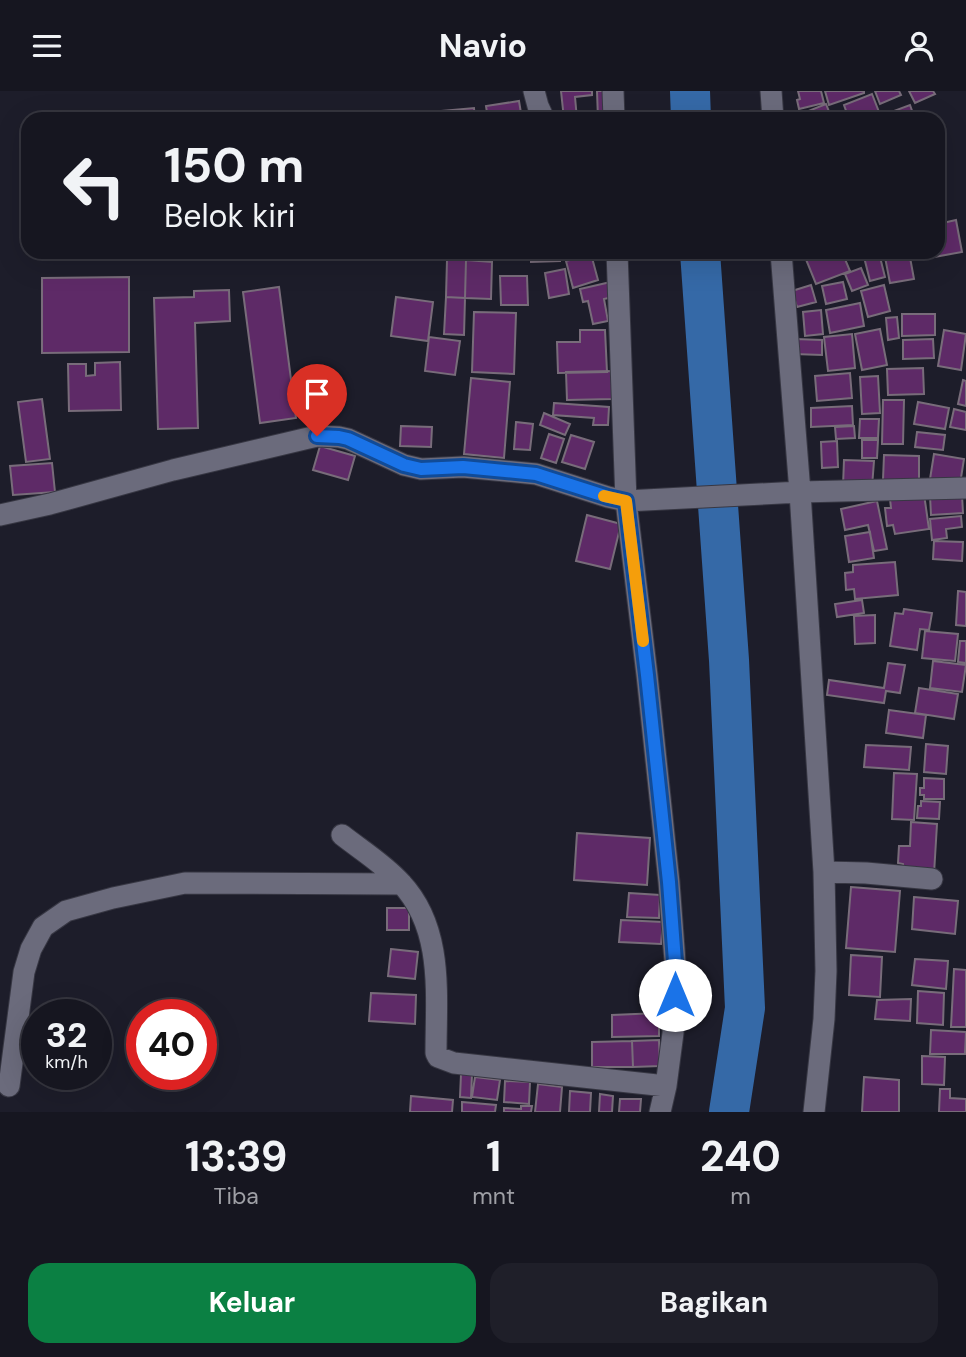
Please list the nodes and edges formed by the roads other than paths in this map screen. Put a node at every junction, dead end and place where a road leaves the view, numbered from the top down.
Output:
1 (534, 91) edge
2 (613, 91) edge
3 (771, 91) edge
4 (541, 112) edge
5 (614, 112) edge
6 (772, 112) edge
7 (617, 259) edge
8 (781, 259) edge
9 (966, 488) edge
10 (797, 492) junction
11 (626, 501) junction
12 (0, 515) edge
13 (342, 835) dead end
14 (824, 872) junction
15 (932, 879) dead end
16 (402, 884) junction
17 (9, 1086) dead end
18 (666, 1086) junction
19 (660, 1112) edge
20 (814, 1112) edge

1 - 4 street
2 - 5 street
3 - 6 street
7 - 11 street
8 - 10 street
9 - 10 street
10 - 11 street
10 - 14 street
11 - 12 street
11 - 18 street
13 - 16 street
14 - 15 street
14 - 20 street
16 - 17 street
16 - 18 street
18 - 19 street

